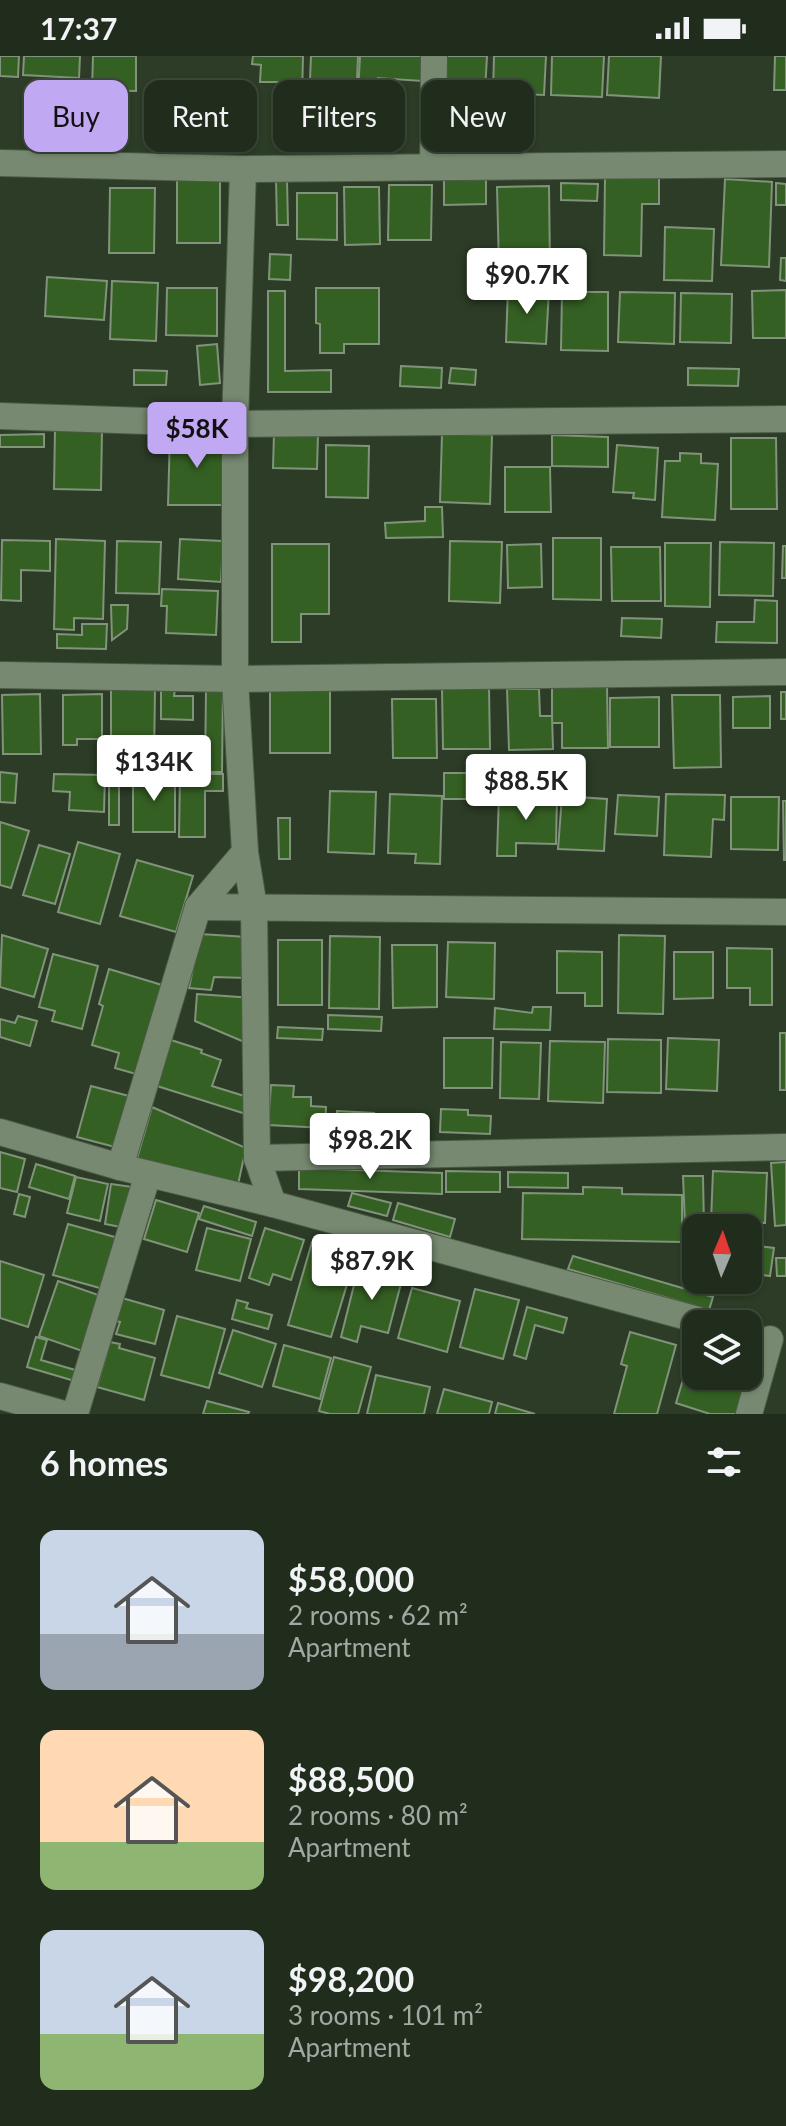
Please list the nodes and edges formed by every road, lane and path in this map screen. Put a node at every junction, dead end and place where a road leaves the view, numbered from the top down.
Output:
1 (434, 56) edge
2 (0, 163) edge
3 (786, 164) edge
4 (433, 166) junction
5 (243, 169) junction
6 (0, 416) edge
7 (786, 419) edge
8 (235, 424) junction
9 (786, 672) edge
10 (0, 675) edge
11 (235, 679) junction
12 (245, 852) junction
13 (198, 907) junction
14 (254, 907) junction
15 (786, 912) edge
16 (0, 1132) edge
17 (786, 1147) edge
18 (257, 1158) junction
19 (120, 1167) junction
20 (148, 1174) junction
21 (273, 1204) junction
22 (682, 1316) edge
23 (768, 1339) edge
24 (0, 1396) edge
25 (64, 1414) edge
26 (75, 1414) edge
27 (749, 1414) edge

1 - 4 street
2 - 5 street
3 - 4 street
4 - 5 street
5 - 8 street
6 - 8 street
7 - 8 street
8 - 11 street
9 - 11 street
10 - 11 street
11 - 12 street
12 - 13 street
12 - 14 street
13 - 14 street
13 - 19 street
14 - 15 street
14 - 18 street
16 - 19 street
17 - 18 street
18 - 21 street
19 - 20 street
20 - 21 street
20 - 26 street
21 - 22 street
23 - 27 street
24 - 25 street

